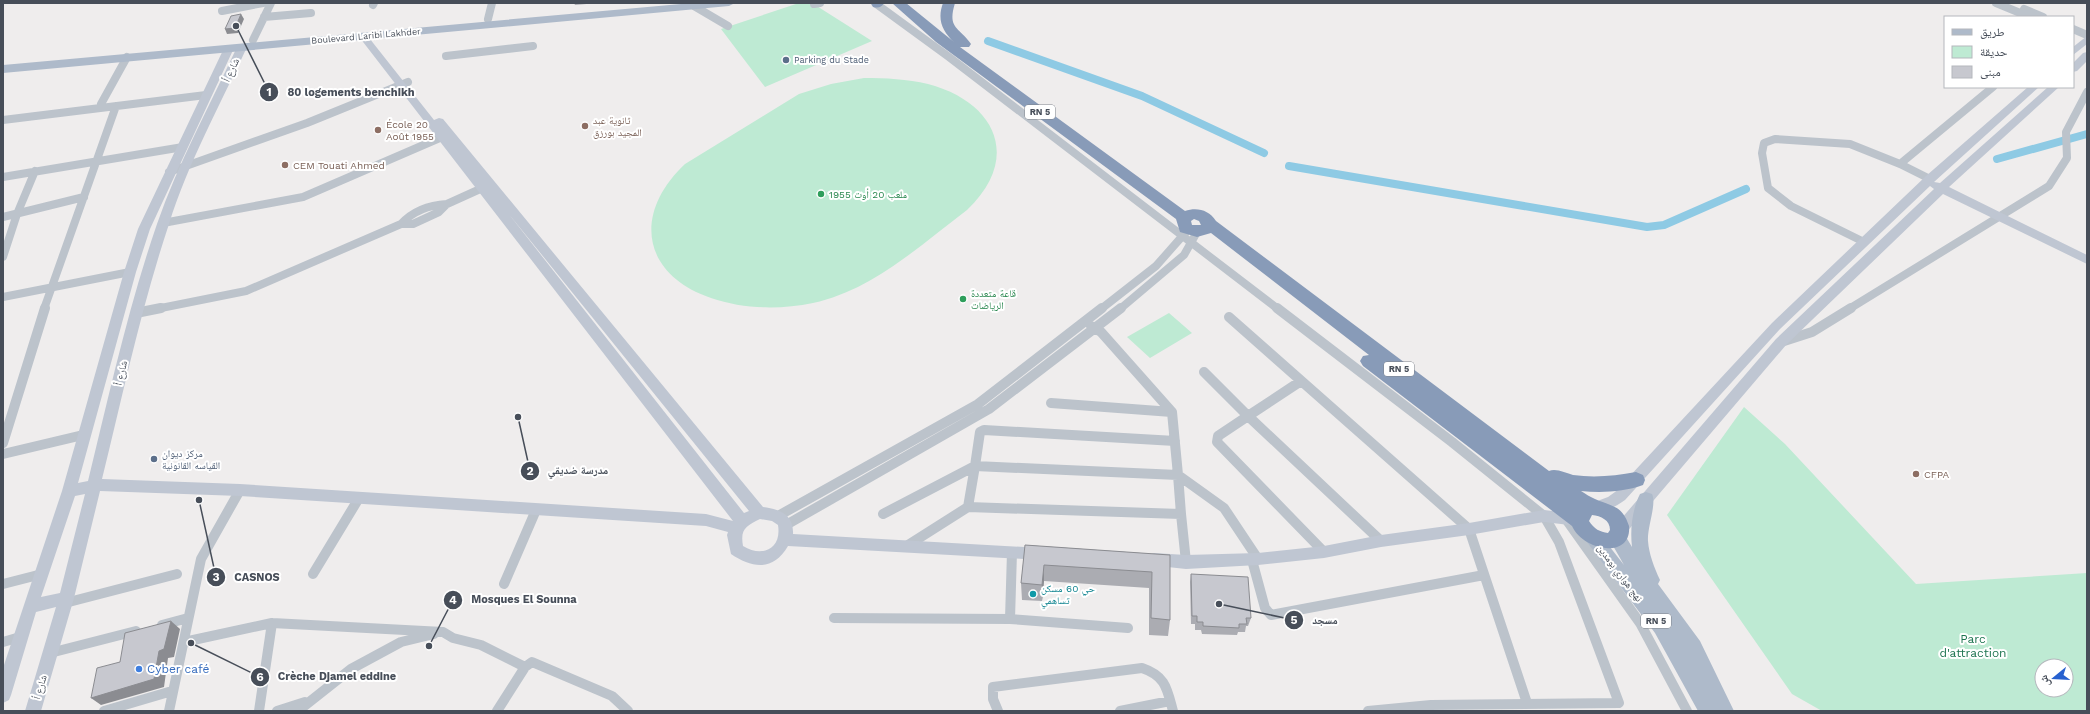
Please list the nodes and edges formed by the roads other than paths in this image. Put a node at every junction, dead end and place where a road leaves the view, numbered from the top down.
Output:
1 (263, 3) edge
2 (271, 3) edge
3 (492, 3) edge
4 (663, 3) edge
5 (729, 3) edge
6 (898, 3) edge
7 (949, 3) edge
8 (1996, 3) edge
9 (2010, 3) edge
10 (877, 4) edge
11 (694, 5) edge
12 (222, 11) dead end
13 (311, 13) dead end
14 (2028, 16) edge
15 (2041, 16) edge
16 (264, 17) junction
17 (488, 19) junction
18 (728, 26) dead end
19 (2074, 30) edge
20 (366, 34) junction
21 (2074, 34) edge
22 (2087, 38) edge
23 (485, 42) dead end
24 (240, 44) junction
25 (533, 46) dead end
26 (483, 51) junction
27 (2074, 51) edge
28 (2087, 55) edge
29 (446, 56) dead end
30 (127, 58) junction
31 (3, 63) edge
32 (2074, 68) edge
33 (3, 69) edge
34 (404, 84) junction
35 (1992, 88) edge
36 (2033, 88) edge
37 (2053, 88) edge
38 (2087, 92) edge
39 (206, 95) junction
40 (101, 104) dead end
41 (116, 106) junction
42 (3, 120) edge
43 (446, 135) junction
44 (183, 147) junction
45 (98, 160) junction
46 (1900, 164) junction
47 (187, 165) junction
48 (35, 171) junction
49 (169, 172) junction
50 (3, 177) edge
51 (1930, 179) junction
52 (486, 186) junction
53 (1944, 186) junction
54 (84, 196) junction
55 (16, 214) junction
56 (2000, 215) junction
57 (3, 217) edge
58 (163, 223) junction
59 (1193, 229) junction
60 (1864, 242) junction
61 (4, 253) edge
62 (2087, 254) edge
63 (2087, 260) edge
64 (130, 272) junction
65 (51, 287) junction
66 (3, 297) edge
67 (136, 313) junction
68 (1229, 317) dead end
69 (1085, 321) junction
70 (1096, 329) junction
71 (1782, 342) junction
72 (1204, 372) dead end
73 (1301, 380) junction
74 (1051, 403) dead end
75 (1172, 412) junction
76 (1248, 416) junction
77 (84, 435) junction
78 (1174, 441) junction
79 (3, 442) edge
80 (3, 454) edge
81 (974, 466) junction
82 (1528, 466) junction
83 (1178, 475) junction
84 (1636, 480) junction
85 (95, 485) junction
86 (240, 490) junction
87 (69, 491) junction
88 (359, 498) junction
89 (1646, 498) junction
90 (968, 507) junction
91 (1595, 507) junction
92 (536, 510) junction
93 (758, 513) junction
94 (883, 514) dead end
95 (1181, 514) junction
96 (1544, 516) junction
97 (1572, 519) junction
98 (782, 521) junction
99 (739, 524) junction
100 (1469, 529) junction
101 (1619, 533) junction
102 (1593, 538) junction
103 (786, 540) junction
104 (1381, 541) junction
105 (905, 547) junction
106 (1012, 552) junction
107 (1324, 552) junction
108 (1052, 555) edge
109 (1138, 560) edge
110 (1255, 560) junction
111 (1186, 562) junction
112 (42, 574) junction
113 (177, 574) dead end
114 (313, 574) dead end
115 (1484, 575) junction
116 (3, 584) edge
117 (504, 584) dead end
118 (66, 601) junction
119 (1663, 604) junction
120 (32, 606) junction
121 (188, 618) junction
122 (834, 618) dead end
123 (1010, 619) junction
124 (272, 622) junction
125 (1128, 628) dead end
126 (443, 632) junction
127 (20, 637) junction
128 (3, 642) edge
129 (184, 642) junction
130 (50, 653) junction
131 (525, 667) junction
132 (172, 691) junction
133 (3, 695) edge
134 (310, 700) junction
135 (1527, 702) junction
136 (1171, 706) edge
137 (1621, 707) edge
138 (33, 711) edge
139 (104, 711) edge
140 (169, 711) edge
141 (259, 711) edge
142 (277, 711) edge
143 (298, 711) edge
144 (497, 711) edge
145 (628, 711) edge
146 (998, 711) edge
147 (1120, 711) edge
148 (1371, 711) edge
149 (1686, 711) edge
150 (1708, 711) edge
151 (1726, 711) edge

1 - 12 street
2 - 16 street
3 - 17 street
4 - 17 main road, Boulevard Laribi Lakhder
5 - 11 main road, Boulevard Laribi Lakhder
6 - 59 highway, RN 5
7 - 59 highway, RN 5
8 - 14 street
9 - 15 street
10 - 59 street
11 - 18 street
11 - 20 main road, Boulevard Laribi Lakhder
13 - 16 street
16 - 24 street
17 - 20 main road, Boulevard Laribi Lakhder
19 - 22 street
20 - 24 main road, Boulevard Laribi Lakhder
20 - 34 street
21 - 22 street
22 - 27 street
23 - 26 street
24 - 30 main road, Boulevard Laribi Lakhder
24 - 31 main road, Boulevard Laribi Lakhder
24 - 39 street, شارع أ
24 - 47 street, شارع أ
25 - 26 street
26 - 29 street
28 - 32 street
30 - 33 main road, Boulevard Laribi Lakhder
30 - 40 street
34 - 43 street
34 - 47 street
35 - 46 street
36 - 51 street
37 - 53 street
38 - 56 street
39 - 41 street
39 - 44 street, شارع أ
41 - 42 street
41 - 45 street
43 - 52 street
43 - 58 street
44 - 45 street
44 - 49 street, شارع أ
45 - 48 street
45 - 54 street
46 - 51 street
46 - 60 street
47 - 49 street
47 - 58 street, شارع أ
48 - 50 street
48 - 55 street
49 - 64 street, شارع أ
51 - 53 street
51 - 60 street
52 - 67 street
52 - 93 street
52 - 99 street
53 - 56 street
53 - 71 street
54 - 55 street
54 - 65 street
55 - 57 street
55 - 61 street
56 - 62 street
56 - 63 street
56 - 71 street
58 - 67 street, شارع أ
59 - 69 street
59 - 70 street
59 - 82 highway, RN 5
59 - 96 street
59 - 97 highway, RN 5
60 - 84 street
64 - 65 street
64 - 77 street, شارع أ
65 - 66 street
65 - 79 street
67 - 85 street, شارع أ
68 - 73 street
69 - 70 street
69 - 98 street
70 - 75 street
70 - 98 street
71 - 89 street
72 - 76 street
73 - 76 street
73 - 100 street
74 - 75 street
75 - 78 street
76 - 104 street
76 - 107 street
77 - 80 street
77 - 87 street, شارع أ
78 - 81 street
78 - 83 street
81 - 83 street
81 - 90 street
81 - 94 street
82 - 84 highway
82 - 91 highway, RN 5
83 - 95 street
83 - 110 street
84 - 91 street
85 - 86 street
85 - 87 street
85 - 118 street, شارع أ
86 - 88 street
86 - 121 street
87 - 112 street, شارع أ
88 - 92 street
88 - 114 street
89 - 101 street
89 - 119 main road
90 - 95 street
90 - 105 street
91 - 97 highway
91 - 101 highway
92 - 99 street
92 - 117 street
93 - 98 street
93 - 99 street
95 - 111 street
96 - 97 street
96 - 100 street
96 - 137 street
97 - 102 highway
97 - 149 street
98 - 103 street
99 - 103 street
100 - 104 street
100 - 115 street
101 - 102 highway
101 - 119 main road, نهج هواري بومدين / RN 5
102 - 150 main road, نهج هواري بومدين / RN 5
103 - 105 street
104 - 107 street
105 - 106 street
106 - 108 street
106 - 123 street
107 - 110 street
109 - 111 street
110 - 111 street
110 - 115 street
112 - 116 street
112 - 120 street, شارع أ
113 - 118 street
115 - 135 street
118 - 120 street
118 - 130 street, شارع أ
119 - 151 main road, نهج هواري بومدين / RN 5
120 - 127 street, شارع أ
121 - 129 street
121 - 130 street
122 - 123 street
123 - 125 street
124 - 126 street
124 - 129 street
124 - 141 street
126 - 131 street
126 - 134 street
127 - 128 street
127 - 133 street, شارع أ
129 - 132 street
130 - 138 street, شارع أ
131 - 144 street
131 - 145 street
132 - 139 street
132 - 140 street
134 - 142 street
134 - 143 street
135 - 137 street
135 - 148 street
136 - 146 street
136 - 147 street

